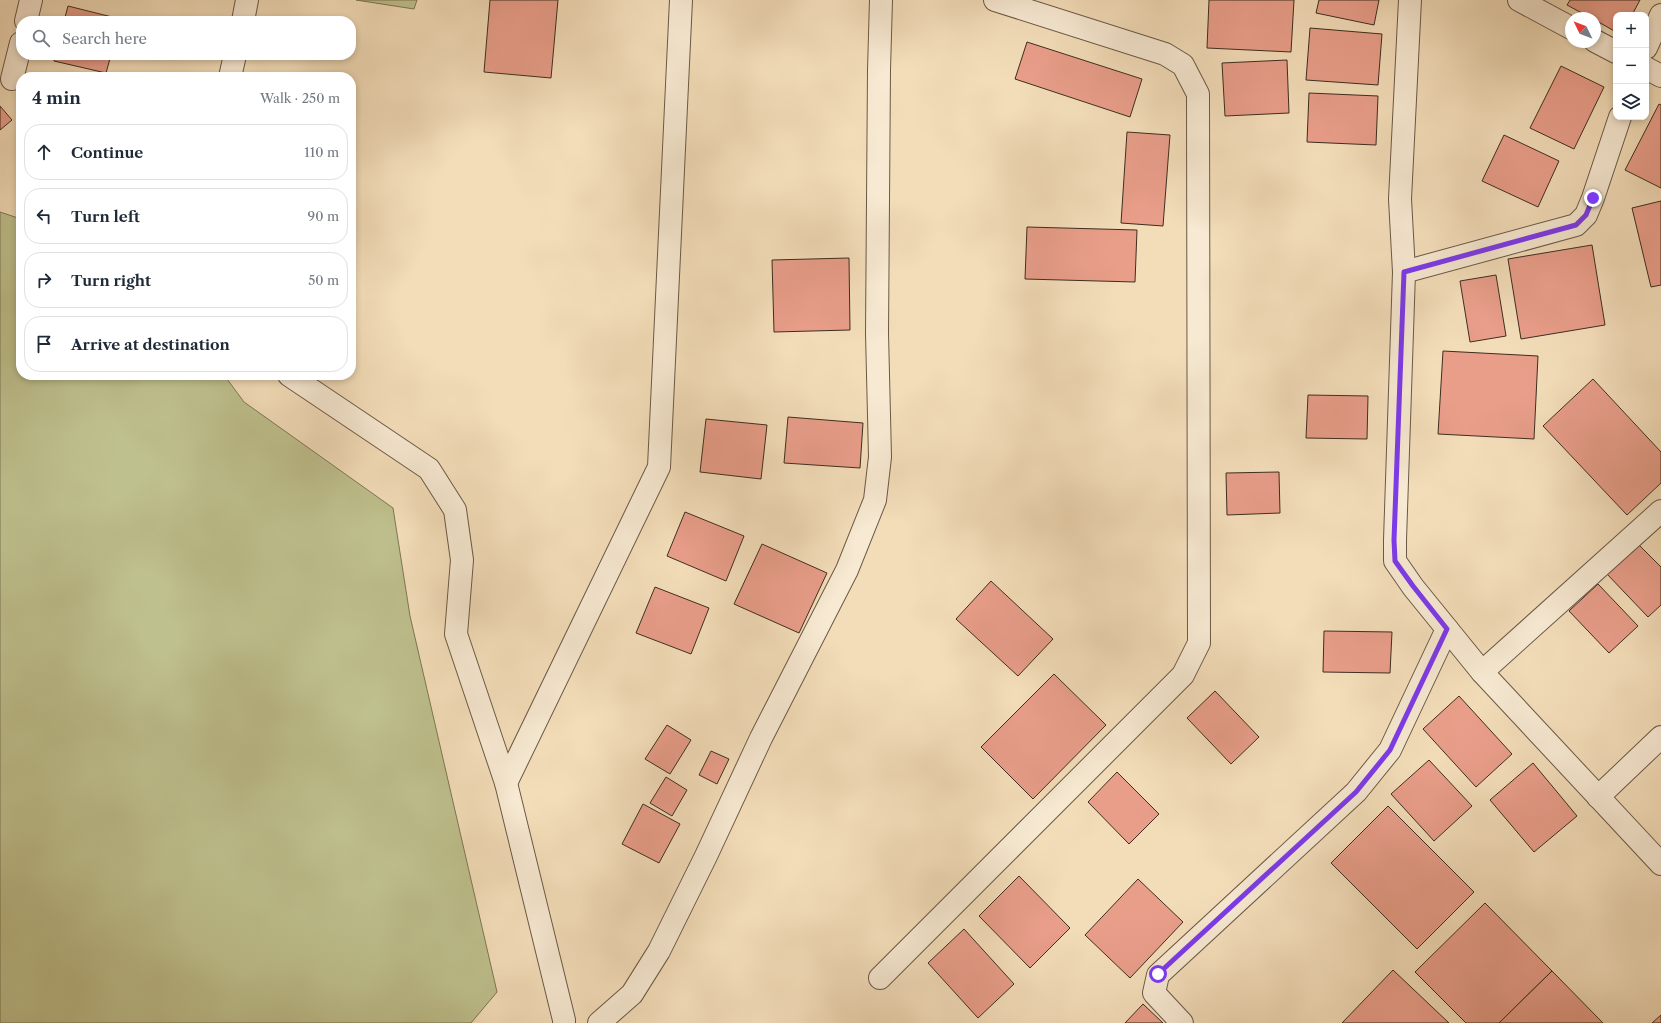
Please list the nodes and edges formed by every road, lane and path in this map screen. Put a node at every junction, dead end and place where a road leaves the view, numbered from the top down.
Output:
1 (31, 0) edge
2 (247, 0) edge
3 (681, 0) edge
4 (881, 0) edge
5 (995, 0) edge
6 (1410, 0) edge
7 (1520, 0) edge
8 (1661, 15) edge
9 (27, 16) edge
10 (243, 16) edge
11 (1565, 25) edge
12 (1649, 41) edge
13 (1601, 43) edge
14 (1613, 50) edge
15 (16, 60) edge
16 (234, 60) edge
17 (1649, 70) edge
18 (231, 72) edge
19 (1661, 76) edge
20 (11, 77) edge
21 (1619, 120) edge
22 (1404, 272) junction
23 (296, 380) edge
24 (1661, 511) edge
25 (1447, 629) junction
26 (1482, 672) junction
27 (1661, 737) edge
28 (506, 783) junction
29 (1598, 796) junction
30 (1661, 864) edge
31 (880, 978) dead end
32 (564, 1023) edge
33 (599, 1023) edge
34 (1182, 1023) edge

1 - 9 street
2 - 10 street
3 - 28 street
4 - 33 street
5 - 31 street
6 - 22 street
7 - 11 street
8 - 12 street
13 - 14 street
15 - 20 street
16 - 18 street
17 - 19 street
21 - 22 street
22 - 25 street
23 - 28 street
24 - 26 street
25 - 26 street
25 - 34 street
26 - 29 street
27 - 29 street
28 - 32 street
29 - 30 street

